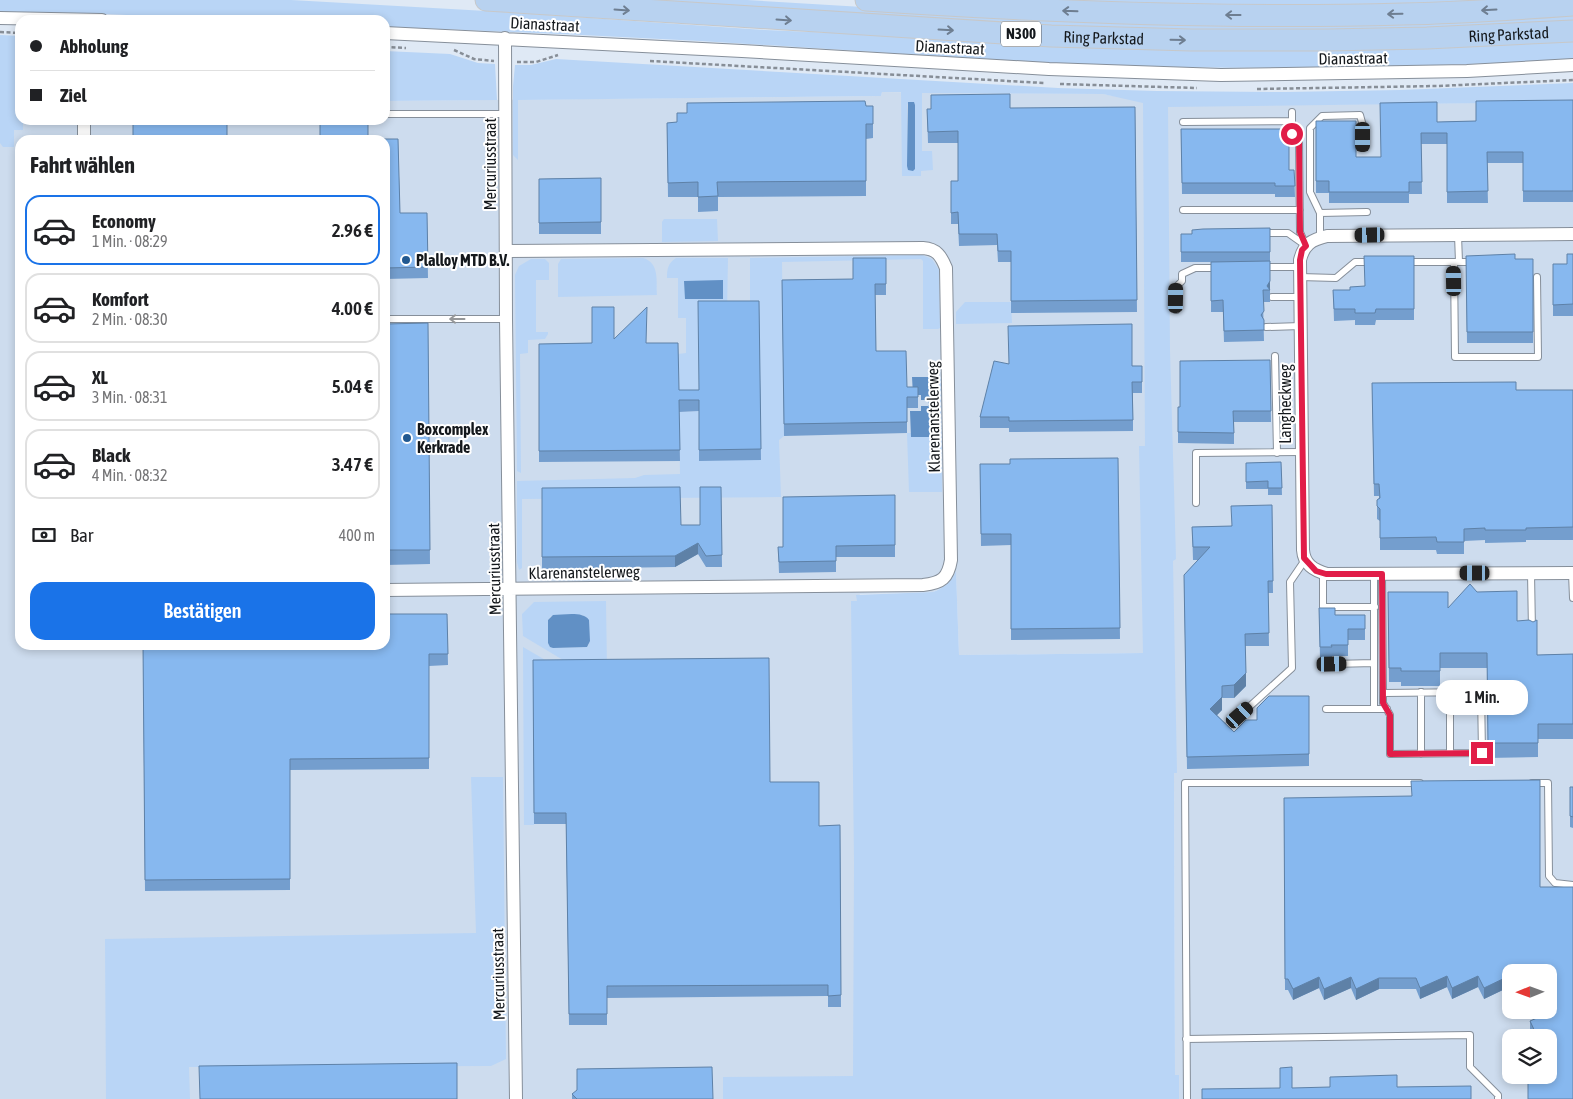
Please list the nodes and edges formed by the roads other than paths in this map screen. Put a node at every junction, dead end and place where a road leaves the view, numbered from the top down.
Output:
1 (486, 0) edge
2 (866, 0) edge
3 (1573, 5) edge
4 (0, 18) edge
5 (15, 18) edge
6 (1573, 31) edge
7 (390, 33) edge
8 (505, 38) junction
9 (1573, 65) edge
10 (1292, 112) dead end
11 (390, 114) edge
12 (506, 114) junction
13 (1292, 121) junction
14 (1183, 122) dead end
15 (1363, 148) dead end
16 (1183, 210) dead end
17 (1300, 210) junction
18 (1367, 212) dead end
19 (1320, 213) junction
20 (1252, 233) edge
21 (1573, 234) edge
22 (1458, 235) junction
23 (1320, 238) junction
24 (1306, 246) junction
25 (506, 251) junction
26 (1375, 262) edge
27 (1395, 262) edge
28 (1456, 262) junction
29 (1478, 262) edge
30 (1253, 267) edge
31 (1224, 268) edge
32 (1300, 272) junction
33 (1537, 277) dead end
34 (1272, 297) dead end
35 (1301, 297) junction
36 (1176, 310) dead end
37 (390, 319) edge
38 (506, 319) junction
39 (1301, 326) junction
40 (1266, 327) edge
41 (1275, 356) dead end
42 (1302, 452) junction
43 (1277, 453) junction
44 (1196, 503) dead end
45 (1305, 560) junction
46 (1531, 573) junction
47 (1573, 573) edge
48 (1323, 574) junction
49 (1378, 574) junction
50 (510, 589) junction
51 (390, 590) edge
52 (1573, 598) edge
53 (1375, 607) junction
54 (1532, 632) edge
55 (1374, 663) junction
56 (1332, 664) dead end
57 (1421, 692) junction
58 (1450, 692) junction
59 (1383, 693) junction
60 (1326, 709) dead end
61 (1374, 709) junction
62 (1386, 709) junction
63 (1227, 727) edge
64 (1450, 753) junction
65 (1421, 754) junction
66 (1528, 782) edge
67 (1430, 783) edge
68 (1573, 885) edge
69 (1186, 1039) junction
70 (516, 1099) edge
71 (1186, 1099) edge
72 (1498, 1099) edge

1 -> 6 highway, Ring Parkstad / N300
3 -> 2 highway, Ring Parkstad / N300
4 - 5 street
7 - 8 street, Dianastraat
8 - 9 street, Dianastraat
8 - 12 street, Mercuriusstraat
10 - 13 lane
11 - 12 lane
12 - 25 street, Mercuriusstraat
13 - 14 lane
13 - 17 lane
15 - 19 lane
16 - 17 lane
17 - 24 lane
18 - 19 lane
19 - 23 lane
20 - 24 lane
21 - 22 street
22 - 23 street
22 - 28 lane
23 - 24 street
24 - 32 street, Langheckweg
25 - 38 street, Mercuriusstraat
25 - 50 street, Klarenanstelerweg
26 - 32 lane
27 - 28 lane
28 - 29 lane
28 - 33 lane
30 - 32 lane
31 - 36 lane
32 - 35 street, Langheckweg
34 - 35 lane
35 - 39 street, Langheckweg
38 -> 37 lane
38 - 50 street, Mercuriusstraat
39 - 40 lane
39 - 42 street, Langheckweg
41 - 43 lane
42 - 43 lane
42 - 45 street, Langheckweg
43 - 44 lane
45 - 48 street
45 - 63 lane
46 - 47 street
46 - 49 street
46 - 54 lane
47 - 52 lane
48 - 49 street
48 - 53 lane
49 - 53 lane
49 - 59 lane
50 - 51 street
50 - 70 street, Mercuriusstraat
53 - 55 lane
55 - 56 lane
55 - 61 lane
57 - 58 lane
57 - 59 lane
57 - 65 lane
58 - 64 lane
58 - 64 lane
59 - 62 lane
60 - 61 lane
61 - 62 lane
62 - 65 lane
64 - 65 lane
66 - 68 lane
67 - 69 lane
69 - 71 lane
69 - 72 lane

